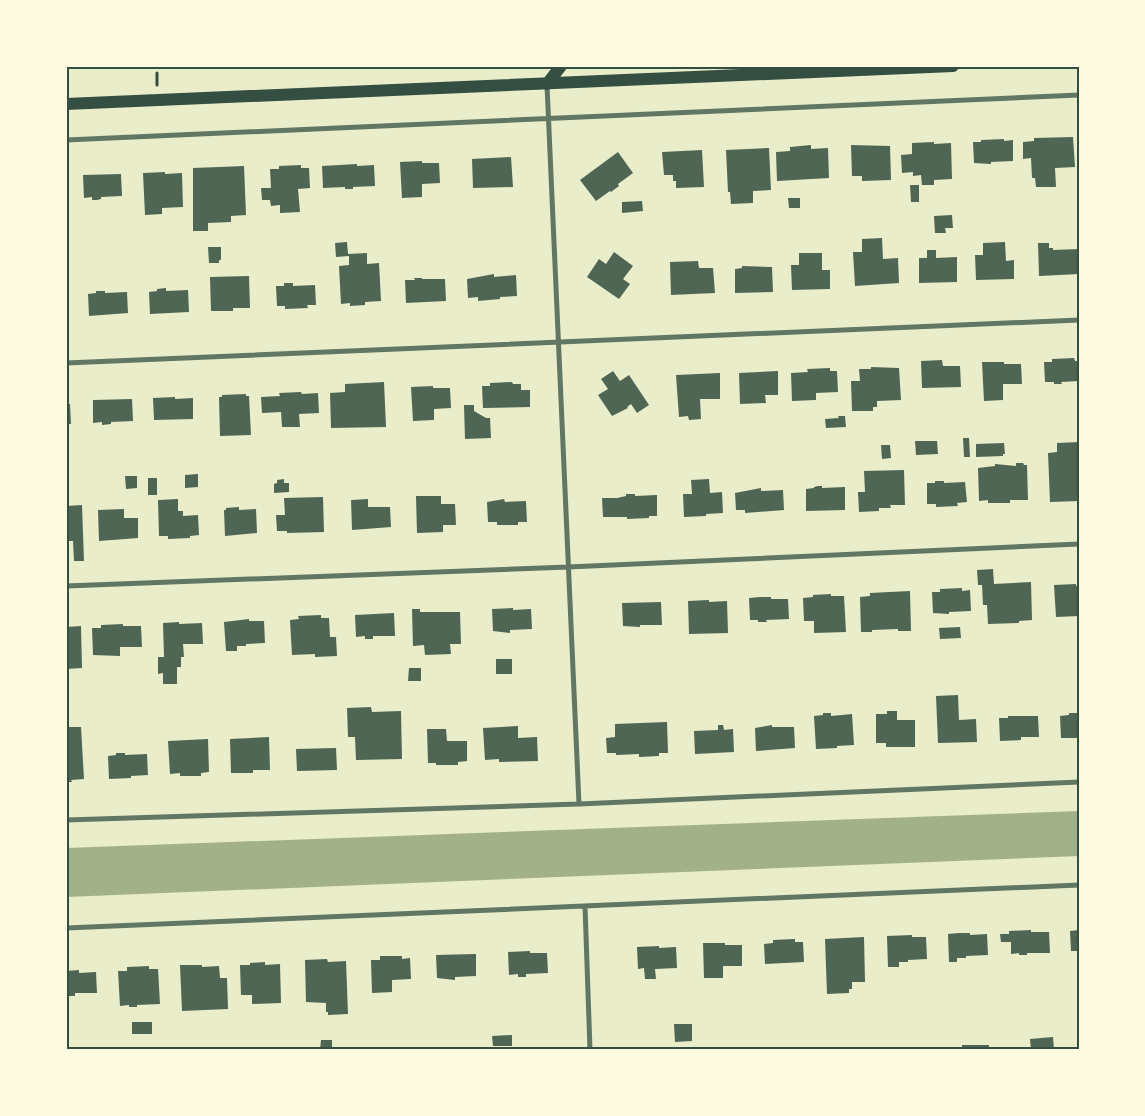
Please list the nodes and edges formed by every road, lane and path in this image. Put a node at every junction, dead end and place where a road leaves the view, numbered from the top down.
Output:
1 (561, 66) edge
2 (953, 66) edge
3 (157, 73) dead end
4 (547, 84) junction
5 (157, 85) dead end
6 (1079, 95) edge
7 (66, 104) edge
8 (548, 118) junction
9 (66, 140) edge
10 (1079, 320) edge
11 (558, 343) junction
12 (66, 363) edge
13 (1079, 544) edge
14 (568, 567) junction
15 (66, 586) edge
16 (1079, 782) edge
17 (579, 804) junction
18 (66, 820) edge
19 (1079, 885) edge
20 (585, 906) junction
21 (66, 928) edge
22 (590, 1050) edge

1 - 4 main road
2 - 4 main road
3 - 5 path
4 - 7 main road
4 - 8 street
6 - 8 street
8 - 9 street
8 - 11 street
10 - 11 street
11 - 12 street
11 - 14 street
13 - 14 street
14 - 15 street
14 - 17 street
16 - 17 street
17 - 18 street
19 - 20 street
20 - 21 street
20 - 22 street

